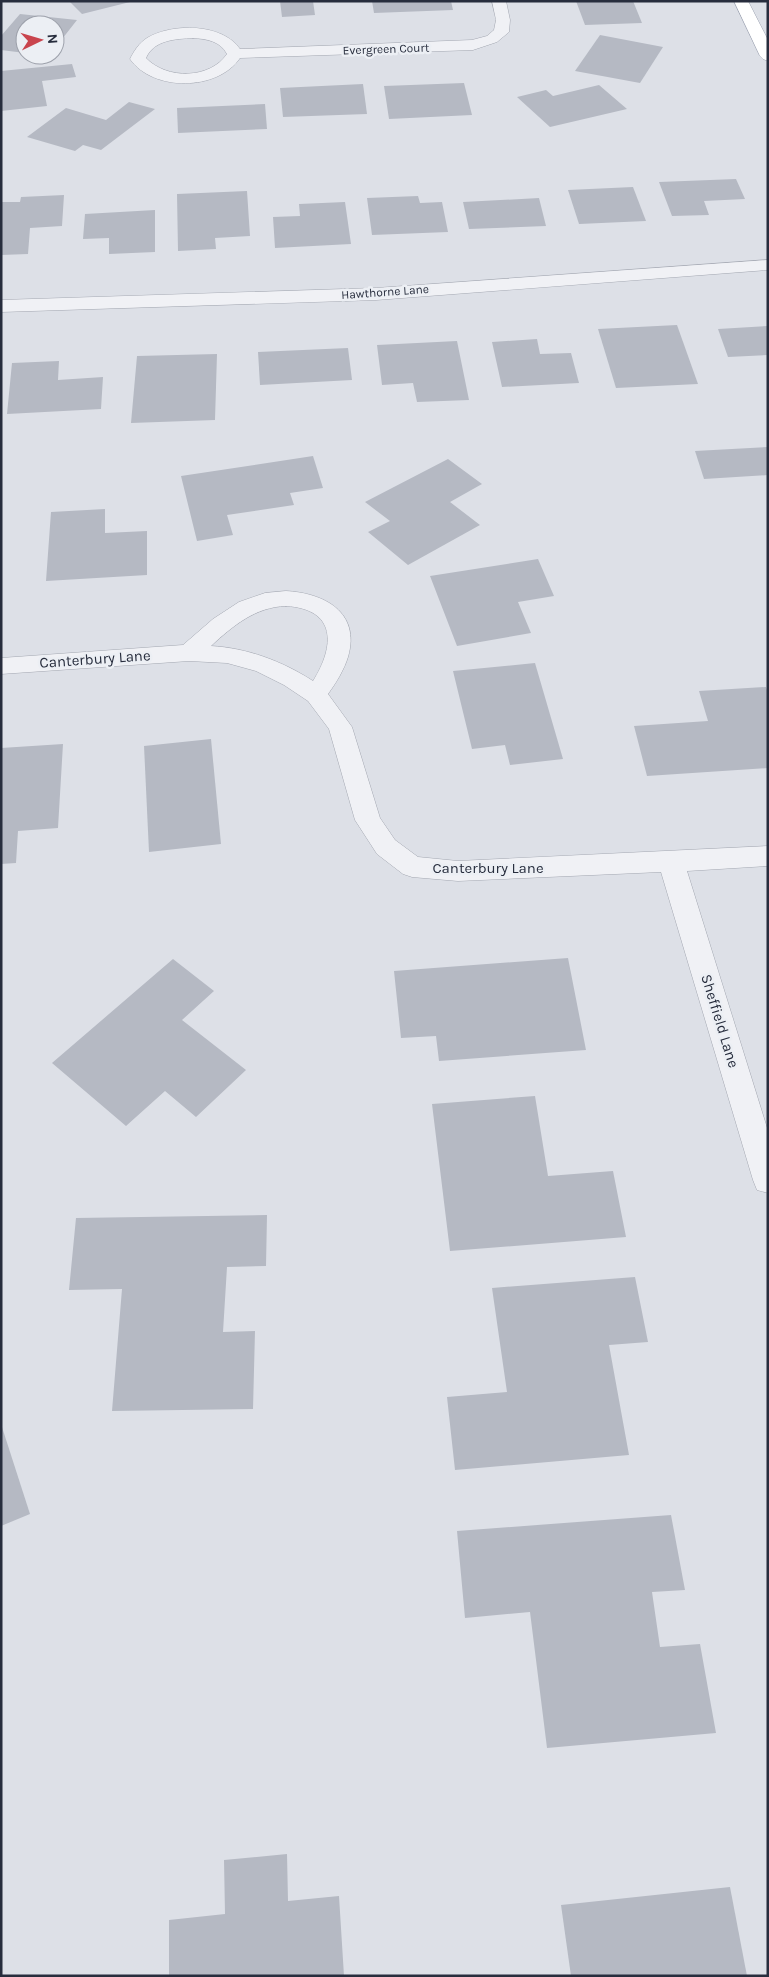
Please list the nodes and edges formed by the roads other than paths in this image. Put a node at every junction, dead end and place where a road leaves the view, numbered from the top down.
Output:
1 (499, 1) edge
2 (741, 1) edge
3 (235, 54) junction
4 (768, 56) edge
5 (768, 265) edge
6 (1, 306) edge
7 (188, 653) junction
8 (1, 666) edge
9 (316, 694) junction
10 (768, 856) edge
11 (671, 862) junction
12 (768, 1180) edge

1 - 3 street, Evergreen Court
2 - 4 main road
3 - 3 street
5 - 6 street, Hawthorne Lane
7 - 8 street, Canterbury Lane
7 - 9 street, Canterbury Lane
7 - 9 street
9 - 11 street, Canterbury Lane
10 - 11 street, Canterbury Lane
11 - 12 street, Sheffield Lane

